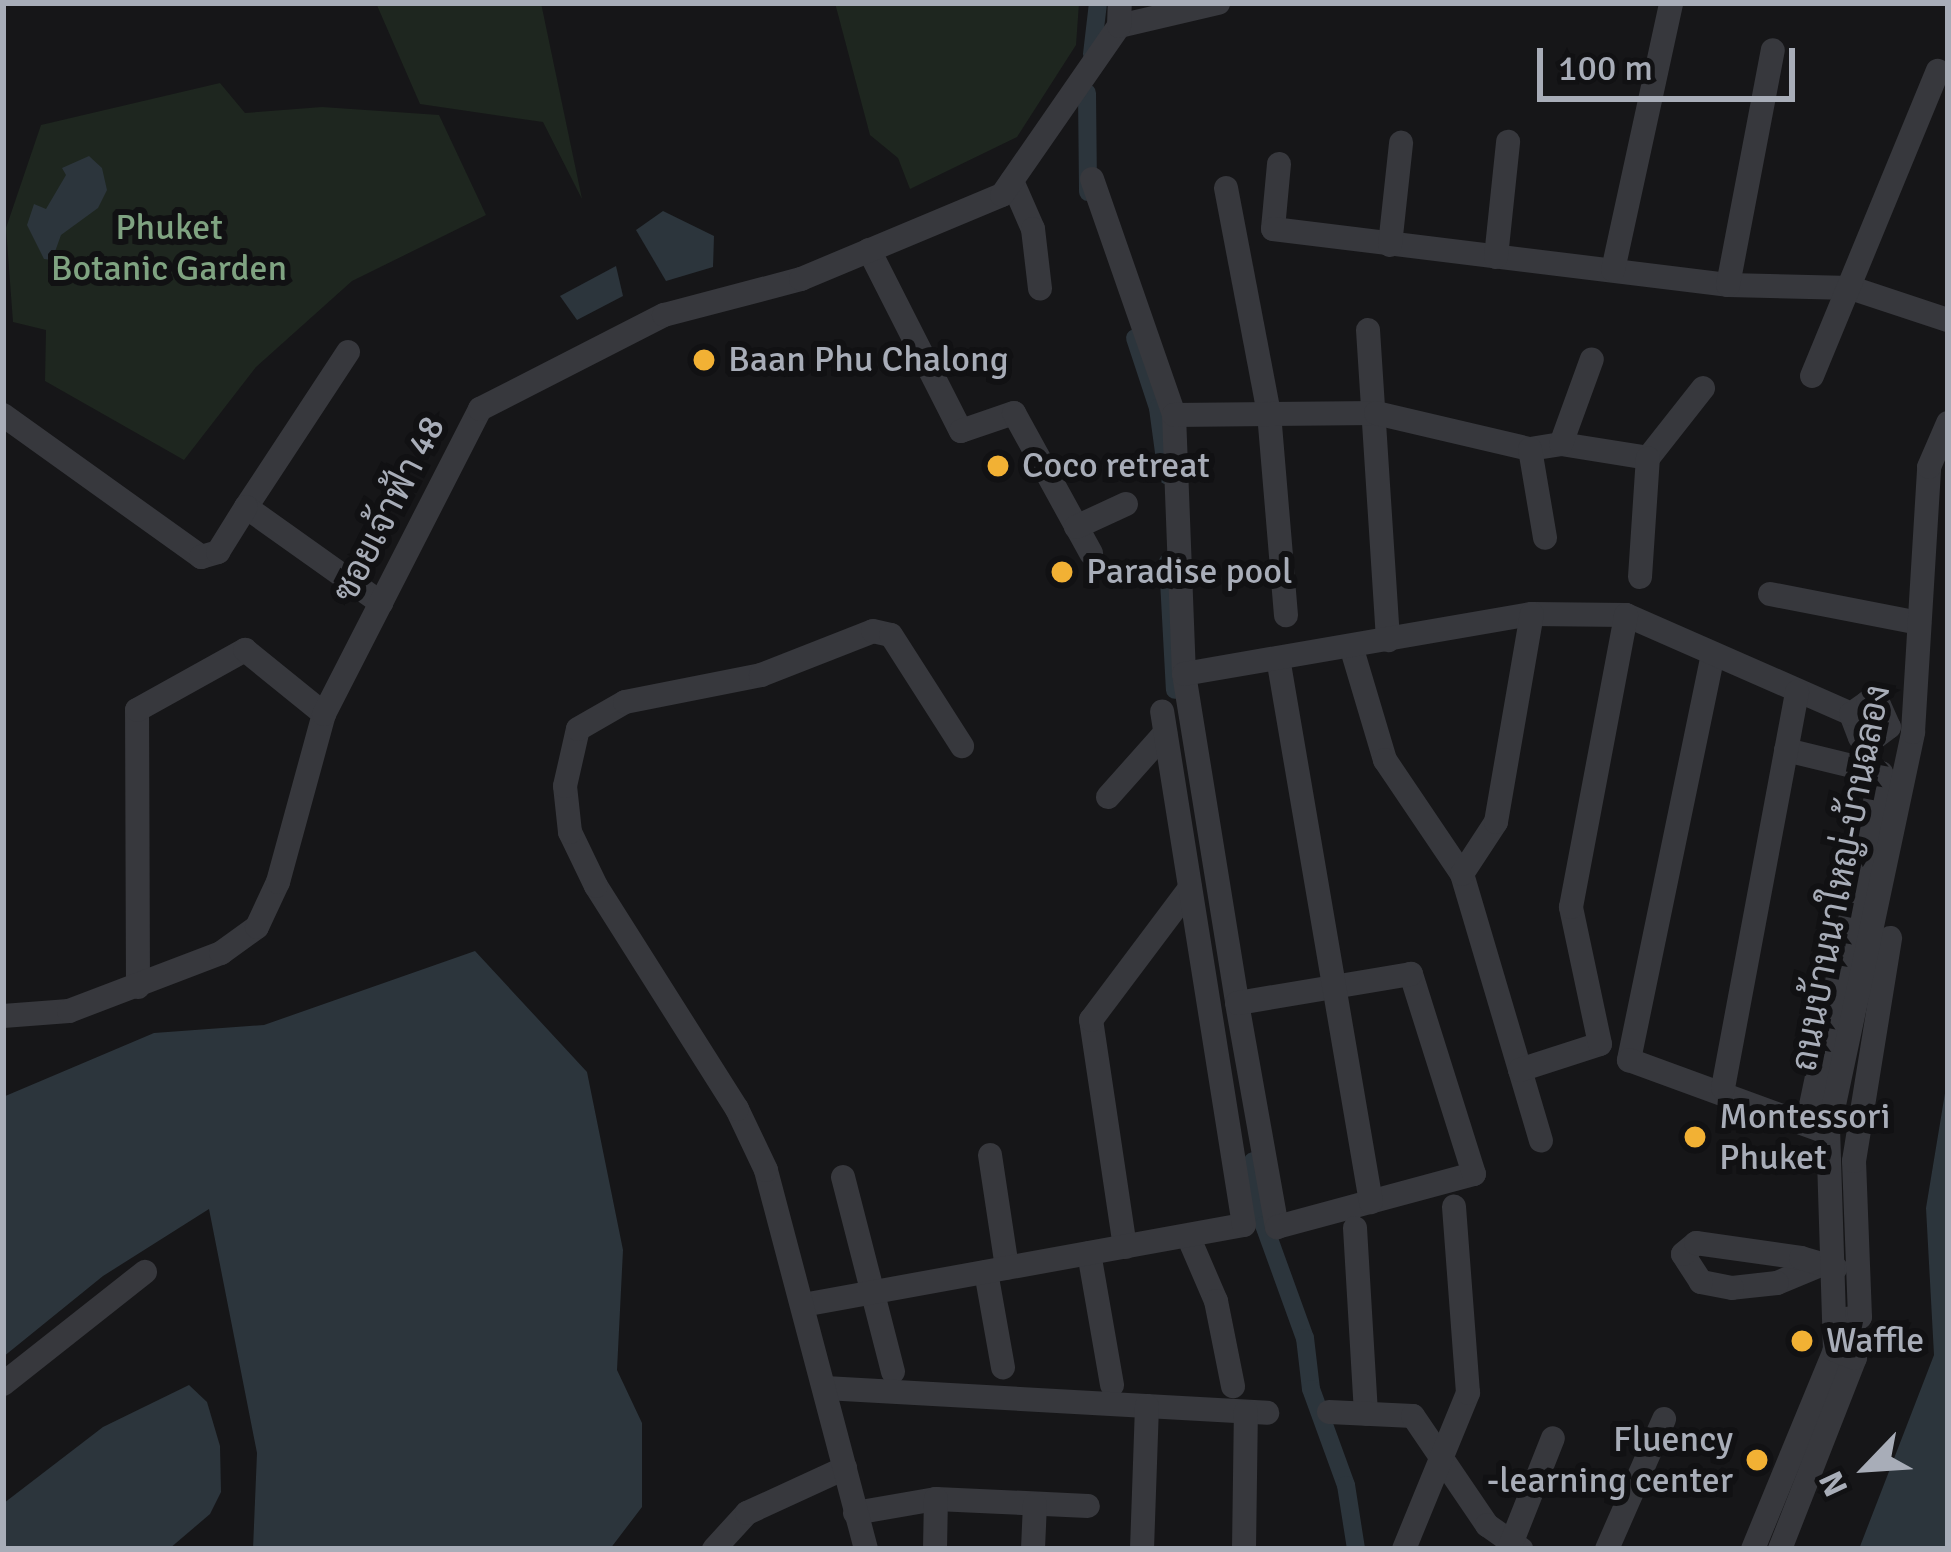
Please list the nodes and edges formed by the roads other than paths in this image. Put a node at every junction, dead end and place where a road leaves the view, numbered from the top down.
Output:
1 (1218, 3) edge
2 (1671, 3) edge
3 (1120, 15) edge
4 (1773, 50) dead end
5 (1939, 70) dead end
6 (1508, 142) dead end
7 (1401, 143) dead end
8 (1279, 164) dead end
9 (1092, 178) dead end
10 (1012, 181) junction
11 (1226, 188) dead end
12 (1390, 244) junction
13 (869, 250) junction
14 (1496, 257) junction
15 (1613, 270) junction
16 (1727, 285) junction
17 (1851, 288) junction
18 (1040, 289) dead end
19 (1948, 320) edge
20 (1367, 330) dead end
21 (348, 352) dead end
22 (1592, 359) dead end
23 (1812, 376) dead end
24 (1703, 388) dead end
25 (1269, 413) junction
26 (1376, 413) junction
27 (3, 415) edge
28 (1174, 416) junction
29 (1948, 423) edge
30 (1562, 444) junction
31 (1530, 448) junction
32 (1648, 458) junction
33 (1126, 504) dead end
34 (246, 507) junction
35 (1936, 523) edge
36 (1076, 526) junction
37 (1545, 538) dead end
38 (1091, 553) dead end
39 (1640, 577) dead end
40 (1770, 594) dead end
41 (381, 603) junction
42 (1532, 614) junction
43 (1286, 615) dead end
44 (1626, 615) junction
45 (1919, 623) junction
46 (1388, 640) junction
47 (1351, 646) junction
48 (1713, 654) junction
49 (1278, 658) junction
50 (1184, 674) junction
51 (1796, 692) junction
52 (324, 714) junction
53 (1901, 729) junction
54 (962, 746) dead end
55 (1786, 750) junction
56 (1108, 797) dead end
57 (1462, 874) junction
58 (1190, 888) junction
59 (1890, 938) dead end
60 (138, 987) junction
61 (1330, 987) junction
62 (1237, 1003) junction
63 (3, 1016) edge
64 (1520, 1070) junction
65 (1723, 1088) junction
66 (1818, 1128) junction
67 (1541, 1141) dead end
68 (990, 1155) dead end
69 (843, 1177) dead end
70 (1371, 1202) junction
71 (1454, 1208) dead end
72 (1355, 1228) dead end
73 (1188, 1236) junction
74 (1125, 1247) junction
75 (1089, 1253) junction
76 (1830, 1266) junction
77 (996, 1270) junction
78 (145, 1272) dead end
79 (872, 1292) junction
80 (803, 1305) junction
81 (1839, 1320) junction
82 (1834, 1350) junction
83 (1003, 1367) dead end
84 (893, 1372) dead end
85 (3, 1384) edge
86 (1112, 1385) dead end
87 (1233, 1386) dead end
88 (825, 1388) junction
89 (1147, 1406) junction
90 (1329, 1412) dead end
91 (1366, 1414) junction
92 (1664, 1419) dead end
93 (1553, 1438) dead end
94 (1442, 1458) junction
95 (845, 1468) junction
96 (936, 1499) junction
97 (1035, 1504) junction
98 (1088, 1506) dead end
99 (855, 1513) junction
100 (1514, 1547) edge
101 (714, 1549) edge
102 (866, 1549) edge
103 (935, 1549) edge
104 (1034, 1549) edge
105 (1142, 1549) edge
106 (1244, 1549) edge
107 (1404, 1549) edge
108 (1607, 1549) edge
109 (1753, 1549) edge
110 (1780, 1549) edge

1 - 3 street
2 - 15 street
3 - 10 street, ซอยเจ้าฟ้า 48
4 - 16 street
5 - 17 street
6 - 14 street
7 - 12 street
8 - 12 street
9 - 28 street
10 - 13 street, ซอยเจ้าฟ้า 48
10 - 18 street
11 - 25 street
12 - 14 street
13 - 36 street
13 - 41 street, ซอยเจ้าฟ้า 48
14 - 15 street
15 - 16 street
16 - 17 street
17 - 19 street
17 - 23 street
20 - 26 street
21 - 34 street
22 - 30 street
24 - 32 street
25 - 26 street
25 - 28 street
25 - 43 street
26 - 31 street
26 - 46 street
27 - 34 street
28 - 50 street
29 - 35 street, ถนนบ้านนาใหญ่-บ้านฉลอง
30 - 31 street
30 - 32 street
31 - 37 street
32 - 39 street
33 - 36 street
34 - 41 street
35 - 45 street, ถนนบ้านนาใหญ่-บ้านฉลอง
36 - 38 street
40 - 45 street
41 - 52 street, ซอยเจ้าฟ้า 48
42 - 44 street
42 - 46 street
42 - 57 street
44 - 48 street
44 - 64 street
45 - 53 street, ถนนบ้านนาใหญ่-บ้านฉลอง
46 - 47 street
47 - 49 street
47 - 57 street
48 - 51 street
48 - 65 street
49 - 50 street
49 - 61 street
50 - 62 street
51 - 53 street
51 - 55 street
52 - 60 street, ซอยเจ้าฟ้า 48
52 - 60 street
53 - 66 street, ถนนบ้านนาใหญ่-บ้านฉลอง
54 - 80 street
55 - 65 street
55 - 66 street
56 - 58 street
57 - 64 street
58 - 73 street
58 - 74 street
59 - 81 street
60 - 63 street, ซอยเจ้าฟ้า 48
61 - 62 street
61 - 70 street
61 - 70 street
62 - 70 street
64 - 67 street
65 - 66 street
66 - 76 street, ถนนบ้านนาใหญ่-บ้านฉลอง
68 - 77 street
69 - 79 street
71 - 94 street
72 - 91 street
73 - 74 street
73 - 87 street
74 - 75 street
75 - 77 street
75 - 86 street
76 - 76 street
76 - 81 street, ถนนบ้านนาใหญ่-บ้านฉลอง
77 - 79 street
77 - 83 street
78 - 85 street
79 - 80 street
79 - 84 street
80 - 88 street
81 - 82 street, ถนนบ้านนาใหญ่-บ้านฉลอง
82 - 109 street, ถนนบ้านนาใหญ่-บ้านฉลอง
82 - 110 street
88 - 89 street
88 - 95 street
89 - 105 street
89 - 106 street
90 - 91 street
91 - 94 street
92 - 108 street
93 - 100 street
94 - 100 street
94 - 107 street
95 - 99 street
95 - 101 street
96 - 97 street
96 - 99 street
96 - 103 street
97 - 98 street
97 - 104 street
99 - 102 street

